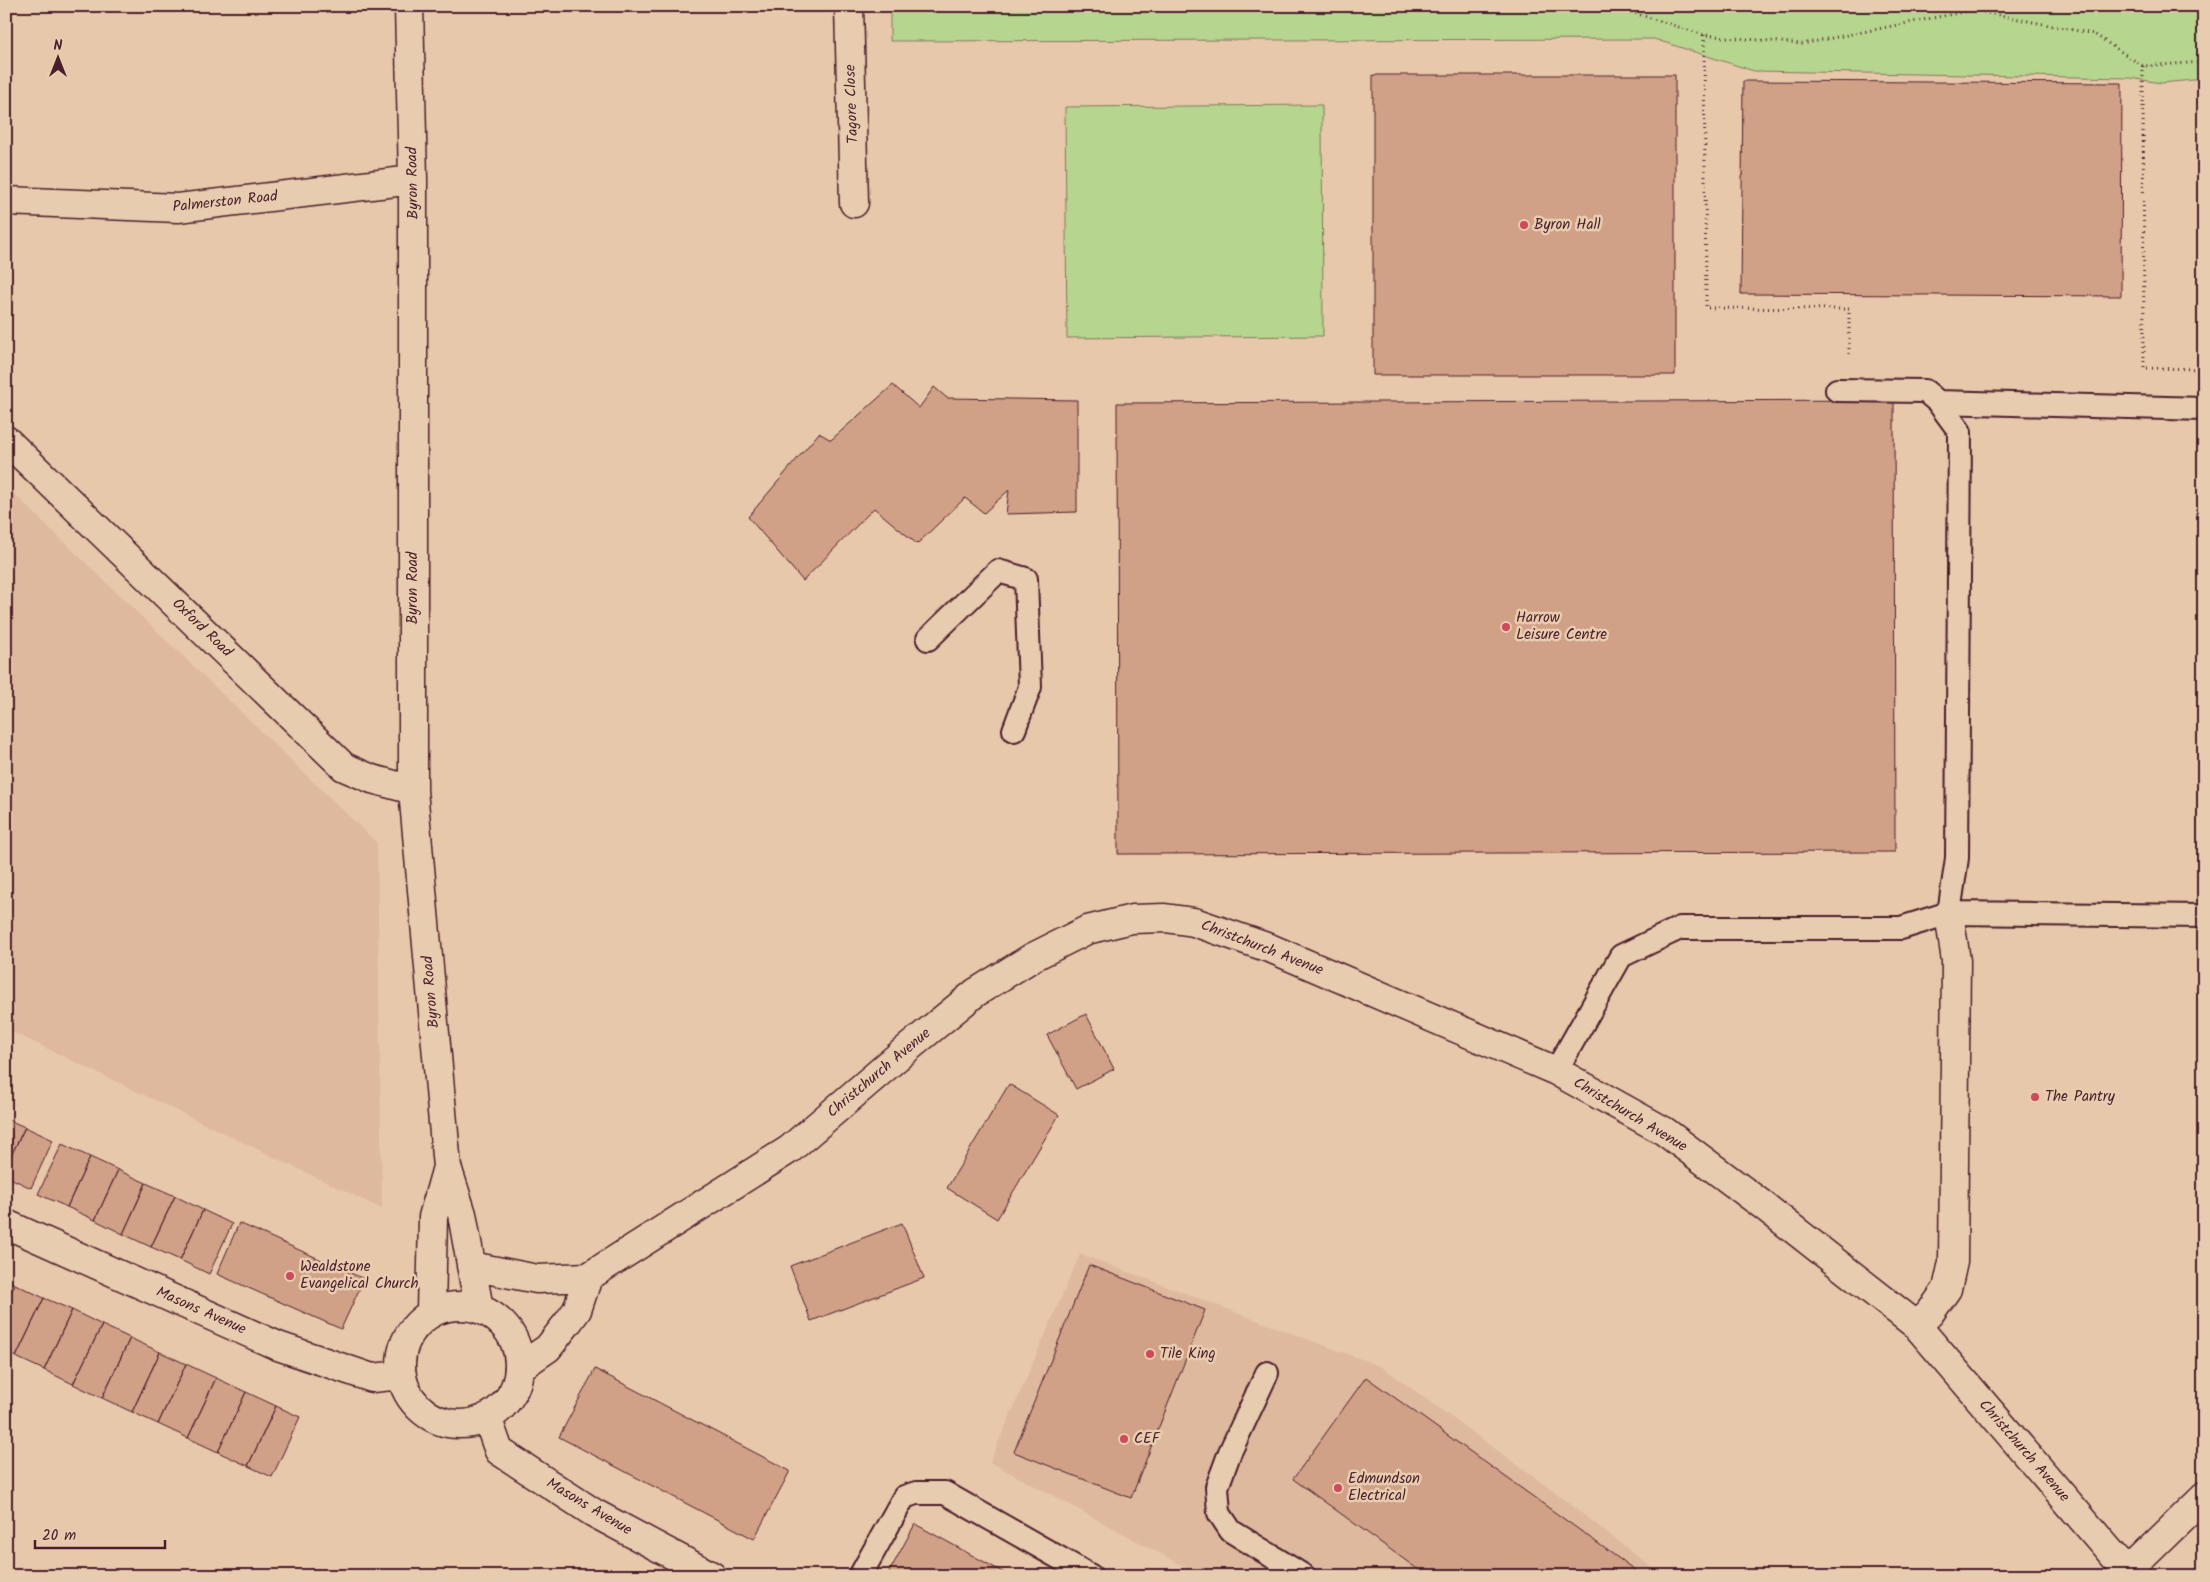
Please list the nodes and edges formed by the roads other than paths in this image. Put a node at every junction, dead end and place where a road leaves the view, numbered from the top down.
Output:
1 (410, 6) edge
2 (849, 6) edge
3 (413, 180) junction
4 (6, 201) edge
5 (854, 202) dead end
6 (1843, 390) road end
7 (1938, 402) junction
8 (2204, 409) edge
9 (6, 440) edge
10 (928, 639) dead end
11 (1014, 730) dead end
12 (413, 790) junction
13 (1949, 913) junction
14 (2204, 916) edge
15 (1556, 1071) junction
16 (447, 1167) junction
17 (6, 1224) edge
18 (471, 1266) junction
19 (588, 1277) junction
20 (479, 1309) junction
21 (432, 1313) junction
22 (1917, 1326) junction
23 (519, 1368) junction
24 (1267, 1373) dead end
25 (402, 1375) junction
26 (487, 1417) junction
27 (2204, 1497) edge
28 (2129, 1574) edge
29 (712, 1576) edge
30 (860, 1576) edge
31 (1091, 1576) edge
32 (1304, 1576) edge

1 - 3 street, Byron Road
2 - 5 street, Tagore Close
3 - 4 street, Palmerston Road
3 - 12 street, Byron Road
6 - 7 lane
7 - 8 lane
7 - 13 lane
9 - 12 street, Oxford Road
10 - 11 lane
12 - 16 street, Byron Road
13 - 14 lane
13 - 15 lane
13 - 22 street
15 - 19 street, Christchurch Avenue
15 - 22 street, Christchurch Avenue
16 - 18 street, Byron Road
16 - 21 street, Byron Road
17 - 25 street, Masons Avenue
18 - 19 street
18 - 20 street, Byron Road
19 - 23 street
20 - 21 street
20 - 23 street
21 - 25 street
22 - 28 street, Christchurch Avenue
23 - 26 street
24 - 32 lane
25 - 26 street
26 - 29 street, Masons Avenue
27 - 28 street
30 - 31 lane

